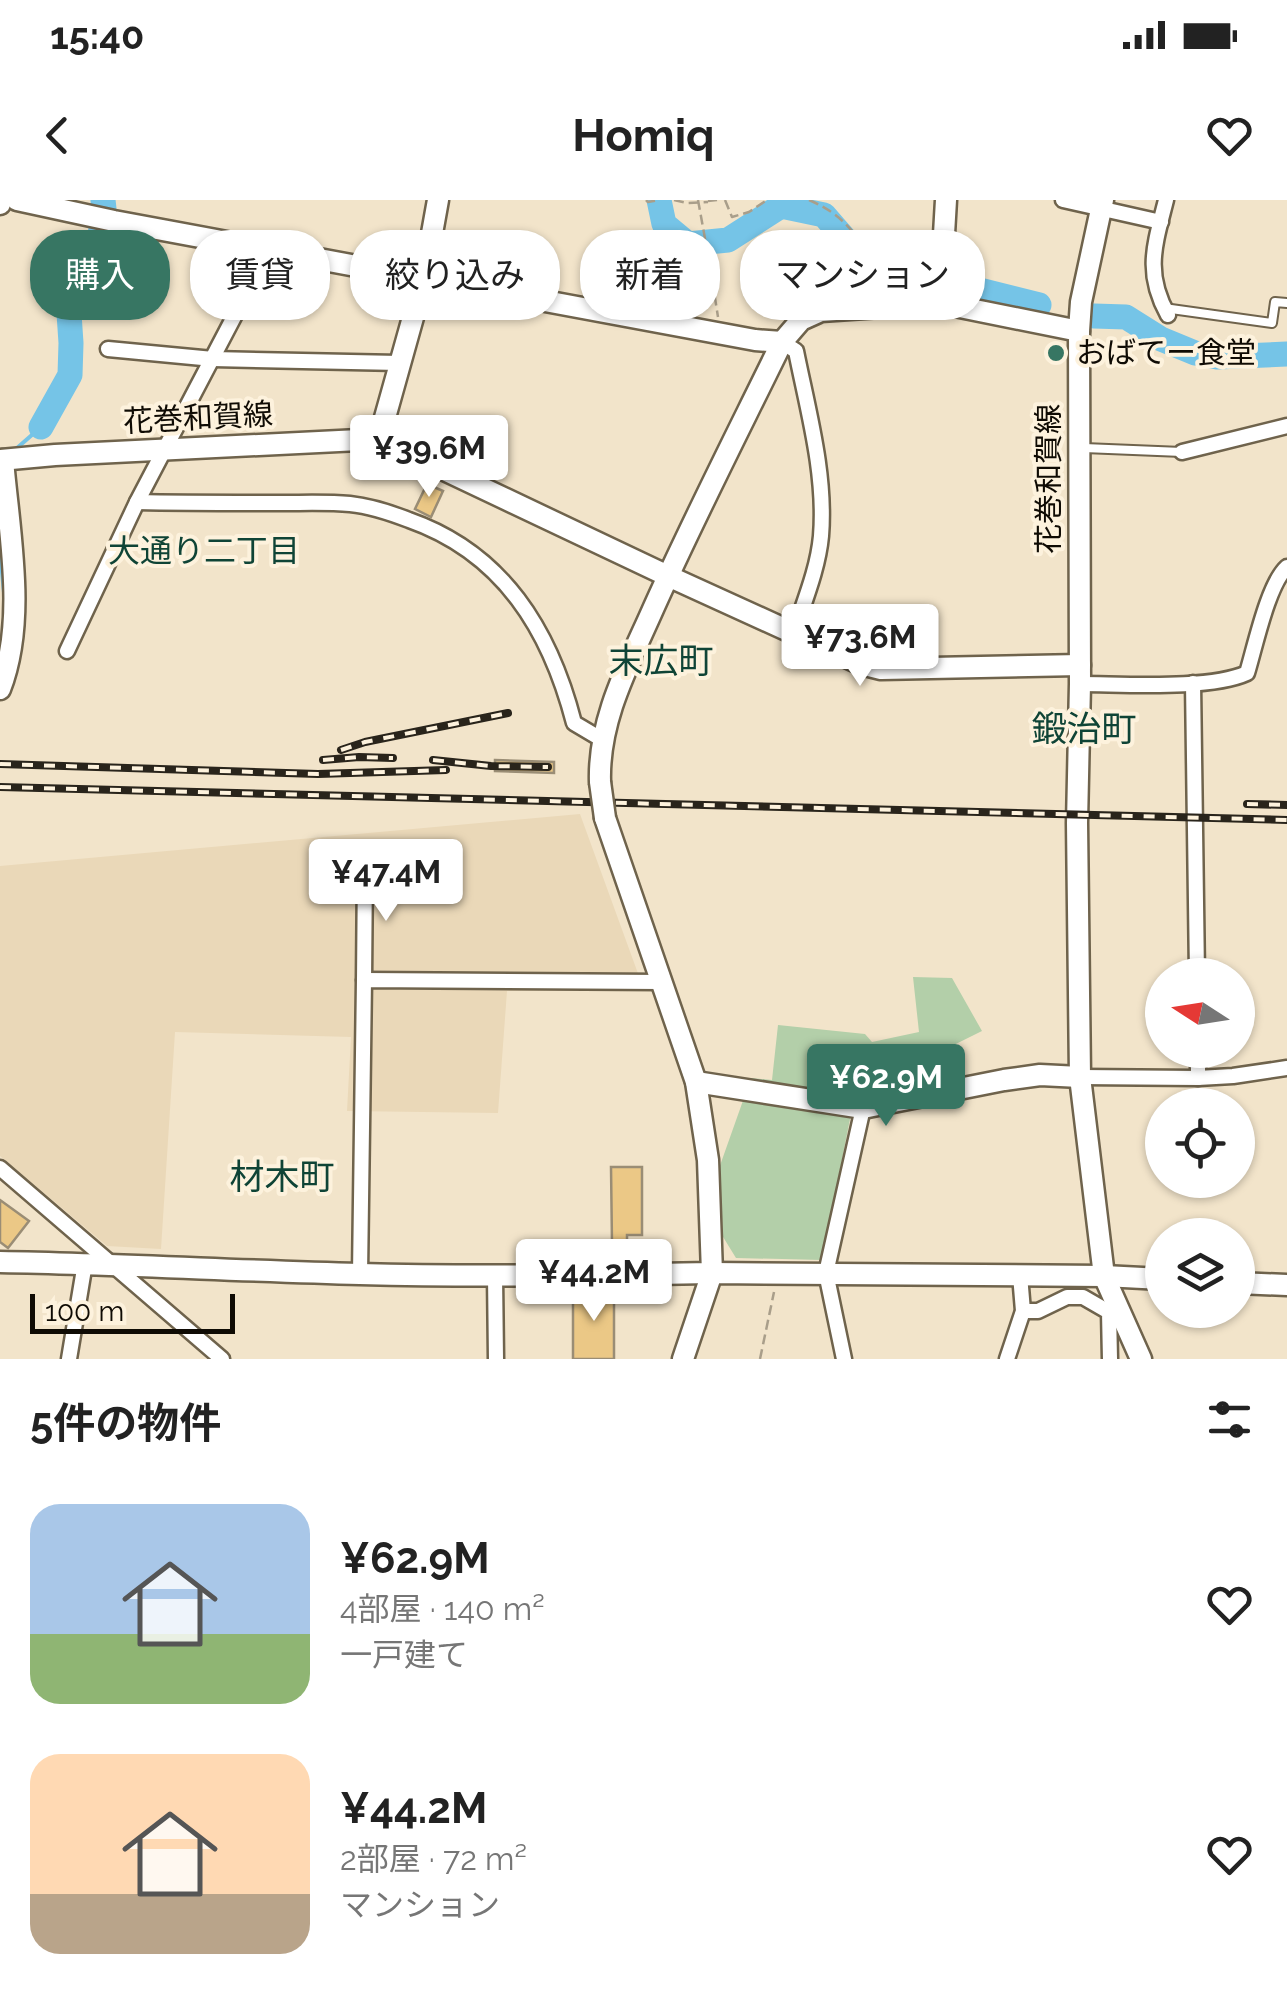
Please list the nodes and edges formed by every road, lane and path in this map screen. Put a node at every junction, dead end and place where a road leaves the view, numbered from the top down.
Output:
1 (17, 200) edge
2 (438, 200) edge
3 (659, 200) edge
4 (674, 200) edge
5 (698, 200) edge
6 (717, 200) edge
7 (725, 200) edge
8 (767, 200) edge
9 (809, 200) edge
10 (946, 200) edge
11 (1063, 200) edge
12 (1166, 200) edge
13 (647, 201) edge
14 (708, 201) edge
15 (1102, 204) edge
16 (1161, 222) junction
17 (433, 230) edge
18 (854, 230) edge
19 (944, 230) edge
20 (190, 235) edge
21 (1287, 303) edge
22 (560, 304) edge
23 (985, 311) edge
24 (1166, 311) joint
25 (233, 320) edge
26 (412, 320) edge
27 (801, 320) edge
28 (1079, 331) junction
29 (720, 334) junction
30 (782, 342) junction
31 (108, 349) dead end
32 (213, 359) junction
33 (399, 363) junction
34 (1287, 426) edge
35 (379, 439) junction
36 (1079, 448) junction
37 (165, 450) junction
38 (1182, 452) joint
39 (2, 460) edge
40 (137, 502) junction
41 (1287, 567) edge
42 (668, 576) junction
43 (794, 634) junction
44 (67, 651) dead end
45 (1080, 675) junction
46 (1193, 683) junction
47 (0, 689) edge
48 (601, 739) junction
49 (365, 867) dead end
50 (1196, 958) edge
51 (364, 980) junction
52 (661, 982) junction
53 (1198, 1068) edge
54 (1287, 1068) edge
55 (1080, 1077) junction
56 (1198, 1078) junction
57 (696, 1082) junction
58 (863, 1108) junction
59 (0, 1168) edge
60 (0, 1262) edge
61 (85, 1264) junction
62 (114, 1264) junction
63 (712, 1273) junction
64 (826, 1273) junction
65 (360, 1274) junction
66 (1020, 1275) junction
67 (495, 1276) junction
68 (1104, 1276) junction
69 (1145, 1278) edge
70 (1255, 1283) edge
71 (775, 1285) dead end
72 (1287, 1285) edge
73 (1023, 1311) junction
74 (69, 1359) edge
75 (222, 1359) edge
76 (496, 1359) edge
77 (683, 1359) edge
78 (760, 1359) edge
79 (844, 1359) edge
80 (1007, 1359) edge
81 (1110, 1359) edge
82 (1141, 1359) edge

1 - 20 street
2 - 17 street
3 - 13 path
4 - 14 path
5 - 29 path, bridge
6 - 14 path
7 - 8 path
9 - 18 path
10 - 19 street
11 - 15 street
12 - 16 street
15 - 16 street
15 - 28 street, 花巻和賀線
16 - 24 street
21 - 24 lane
22 - 29 street
23 - 28 street
25 - 32 street
26 - 33 street
27 - 30 street
28 - 36 street, 花巻和賀線
29 - 30 street
30 - 42 street
30 - 43 street
31 - 32 street
32 - 33 street
32 - 37 street
33 - 35 street
34 - 38 street
35 - 37 street, 花巻和賀線
35 - 42 street
36 - 38 lane
36 - 45 street, 花巻和賀線
37 - 39 street, 花巻和賀線
37 - 40 street
39 - 47 street
40 - 44 street
40 - 48 street
41 - 46 street
42 - 43 street
42 - 48 street
43 - 45 street
45 - 46 street
45 - 55 street, 花巻和賀線
46 - 50 street
48 - 52 street, bridge
49 - 51 street
51 - 52 street
51 - 65 street
52 - 57 street
53 - 56 street
54 - 56 street
55 - 56 street
55 - 58 street
55 - 68 street, 花巻和賀線
57 - 58 street
57 - 63 street
58 - 64 street
59 - 62 street
60 - 61 street
61 - 62 street
61 - 74 street
62 - 65 street
62 - 75 street
63 - 64 street
63 - 67 street
63 - 77 street
64 - 66 street
64 - 79 street
65 - 67 street
66 - 68 street
66 - 73 street
67 - 76 street
68 - 69 street
68 - 82 street, 花巻和賀線
70 - 72 street
71 - 78 path
73 - 80 street
73 - 81 street

